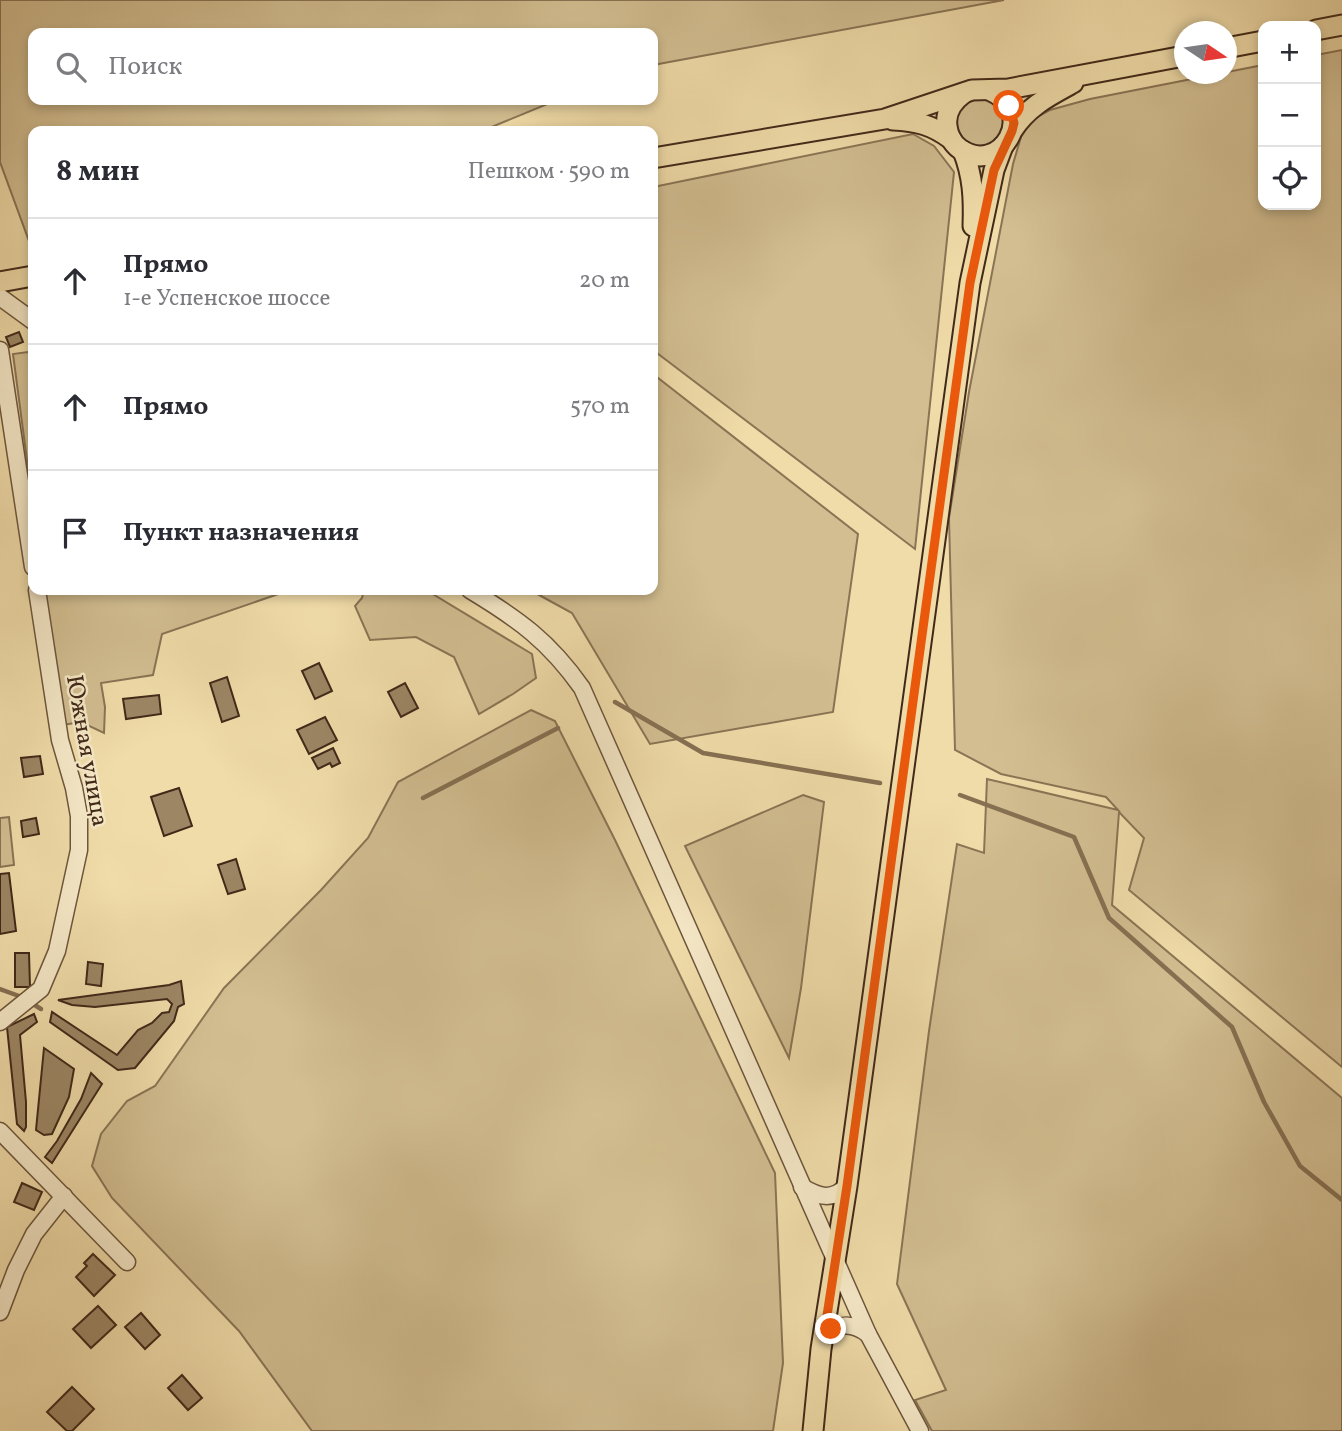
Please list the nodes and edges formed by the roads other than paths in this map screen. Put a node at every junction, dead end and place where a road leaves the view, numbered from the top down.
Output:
1 (1342, 25) edge
2 (1321, 29) edge
3 (1258, 42) edge
4 (1237, 46) edge
5 (1174, 58) edge
6 (1087, 75) junction
7 (989, 90) junction
8 (964, 93) junction
9 (885, 119) junction
10 (1008, 139) junction
11 (957, 145) junction
12 (658, 157) edge
13 (28, 277) edge
14 (0, 282) edge
15 (970, 283) junction
16 (0, 297) edge
17 (28, 317) edge
18 (0, 350) edge
19 (28, 534) edge
20 (38, 595) edge
21 (478, 595) edge
22 (0, 1023) edge
23 (0, 1131) edge
24 (802, 1186) junction
25 (847, 1186) junction
26 (64, 1196) junction
27 (835, 1259) junction
28 (127, 1262) dead end
29 (0, 1312) edge
30 (868, 1334) junction
31 (824, 1335) junction
32 (813, 1431) edge
33 (920, 1431) edge

1 - 2 main road
3 - 4 main road
5 - 6 main road
6 - 7 main road
6 - 10 main road
7 - 8 main road
7 - 10 main road
8 - 9 main road
8 - 11 main road
9 - 11 main road
9 - 12 main road
10 - 11 main road
10 - 15 main road
11 - 15 main road
13 - 14 main road
15 - 25 main road
16 - 17 street
18 - 19 street
20 - 22 street, Южная улица
21 - 24 street
23 - 26 street
24 - 25 street
24 - 27 street
25 - 27 main road
26 - 28 street
26 - 29 street
27 - 30 street
27 - 31 main road
30 - 31 street
30 - 33 street
31 - 32 main road

